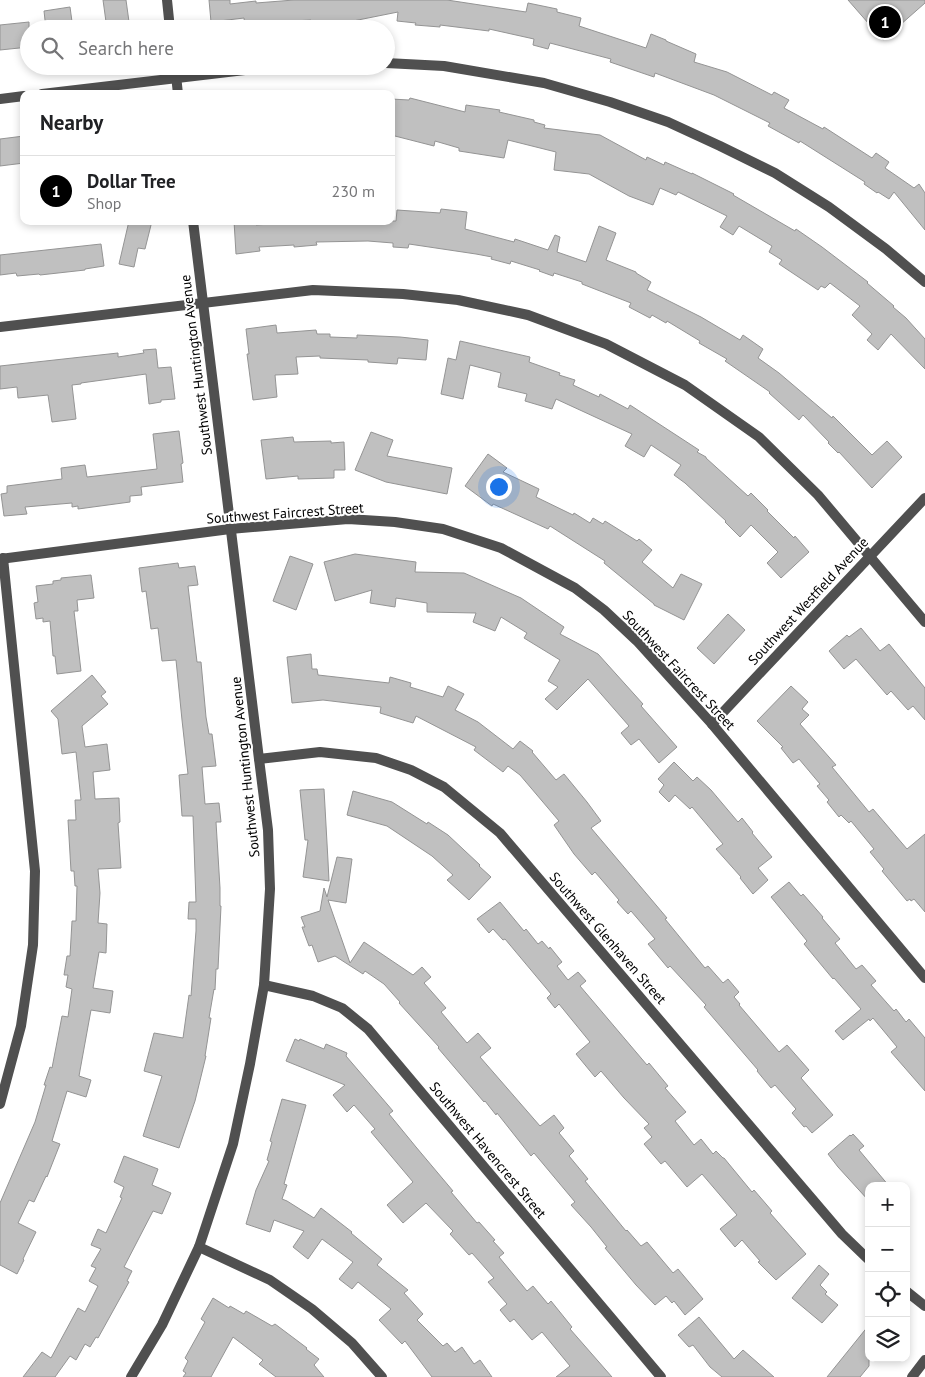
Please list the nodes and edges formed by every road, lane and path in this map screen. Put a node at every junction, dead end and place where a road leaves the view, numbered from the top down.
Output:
1 (167, 0) edge
2 (169, 20) edge
3 (395, 63) edge
4 (176, 75) edge
5 (202, 75) edge
6 (176, 78) junction
7 (76, 90) edge
8 (178, 90) edge
9 (20, 96) edge
10 (0, 99) edge
11 (193, 225) edge
12 (925, 282) edge
13 (202, 303) junction
14 (0, 327) edge
15 (925, 498) edge
16 (230, 529) junction
17 (870, 557) junction
18 (2, 558) edge
19 (925, 622) edge
20 (712, 724) junction
21 (260, 759) junction
22 (925, 978) edge
23 (264, 985) junction
24 (0, 1104) edge
25 (199, 1247) junction
26 (865, 1256) edge
27 (910, 1294) edge
28 (925, 1306) edge
29 (925, 1360) edge
30 (132, 1377) edge
31 (382, 1377) edge
32 (660, 1377) edge
33 (912, 1377) edge

1 - 2 street
3 - 12 street
4 - 6 street
5 - 6 street
6 - 7 street
6 - 8 street
9 - 10 street
11 - 13 street, Southwest Huntington Avenue
13 - 14 street
13 - 16 street, Southwest Huntington Avenue
13 - 17 street
15 - 17 street, Southwest Westfield Avenue
16 - 18 street, Southwest Faircrest Street
16 - 20 street, Southwest Faircrest Street
16 - 21 street, Southwest Huntington Avenue
17 - 19 street
17 - 20 street, Southwest Westfield Avenue
18 - 24 street
20 - 22 street, Southwest Faircrest Street
21 - 23 street, Southwest Huntington Avenue
21 - 26 street, Southwest Glenhaven Street
23 - 25 street, Southwest Huntington Avenue
23 - 32 street, Southwest Havencrest Street
25 - 30 street, Southwest Huntington Avenue
25 - 31 street
27 - 28 street
29 - 33 street

